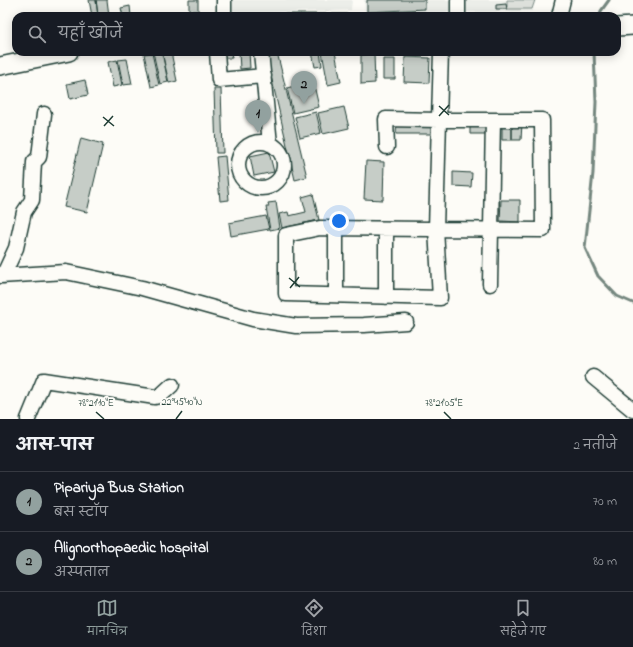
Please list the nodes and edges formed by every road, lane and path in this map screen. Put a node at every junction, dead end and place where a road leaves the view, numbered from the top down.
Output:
1 (224, 0) edge
2 (458, 0) edge
3 (563, 0) edge
4 (224, 12) edge
5 (458, 12) edge
6 (560, 12) edge
7 (621, 26) edge
8 (633, 26) edge
9 (29, 56) edge
10 (49, 56) edge
11 (217, 56) edge
12 (262, 56) edge
13 (441, 56) edge
14 (0, 62) edge
15 (0, 66) edge
16 (264, 76) junction
17 (44, 114) dead end
18 (439, 120) junction
19 (493, 120) junction
20 (270, 144) dead end
21 (386, 147) dead end
22 (336, 228) junction
23 (386, 229) junction
24 (436, 229) junction
25 (491, 229) junction
26 (1, 276) edge
27 (490, 284) dead end
28 (336, 296) junction
29 (386, 297) junction
30 (406, 322) dead end
31 (593, 377) dead end
32 (172, 385) dead end
33 (633, 410) edge
34 (28, 419) edge

1 - 4 street
2 - 5 street
3 - 6 street
7 - 8 main road
9 - 14 main road
10 - 15 main road
11 - 16 street
12 - 16 street
13 - 18 street
16 - 20 street
17 - 26 street
18 - 19 street
18 - 21 street
18 - 24 street
19 - 25 street
19 - 25 street
22 - 23 street
22 - 28 street
22 - 28 street
23 - 24 street
23 - 29 street
24 - 25 street
24 - 29 street
25 - 27 street
26 - 30 street
28 - 29 street
31 - 33 street
32 - 34 street

